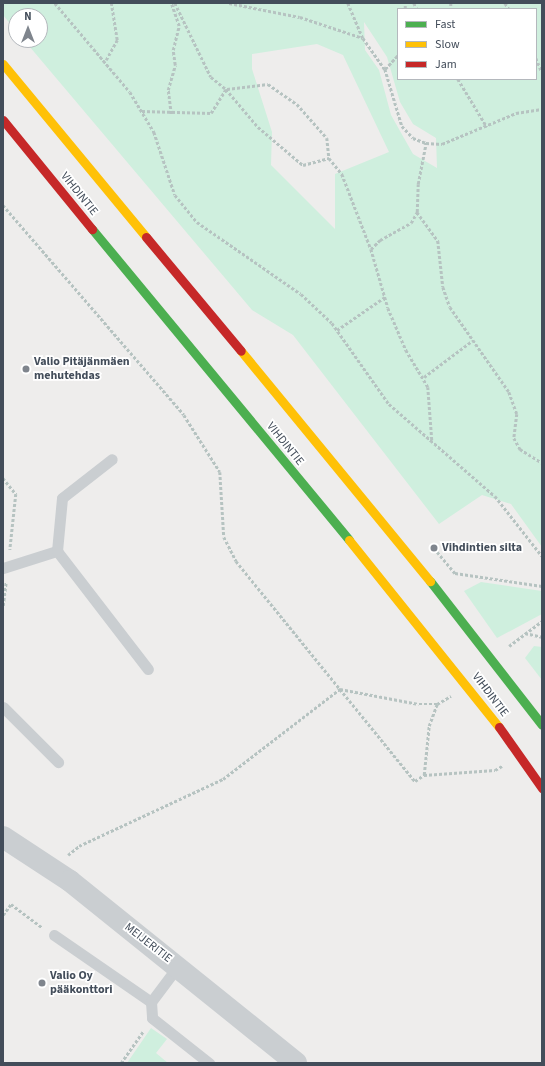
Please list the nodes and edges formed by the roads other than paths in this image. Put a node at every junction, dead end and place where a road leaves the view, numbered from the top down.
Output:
1 (3, 64) edge
2 (3, 120) edge
3 (112, 459) dead end
4 (57, 551) junction
5 (6, 567) edge
6 (148, 670) dead end
7 (3, 707) edge
8 (542, 725) edge
9 (58, 762) dead end
10 (542, 788) edge
11 (3, 837) edge
12 (54, 935) road end
13 (178, 966) junction
14 (152, 1002) junction
15 (292, 1058) edge
16 (209, 1063) edge

1 - 8 main road, VIHDINTIE
2 - 10 main road, VIHDINTIE
3 - 4 lane
4 - 5 lane
4 - 6 lane
7 - 9 lane
11 - 13 street, MEIJERITIE
12 - 14 lane
13 - 14 lane
13 - 15 street, MEIJERITIE
14 - 16 lane

